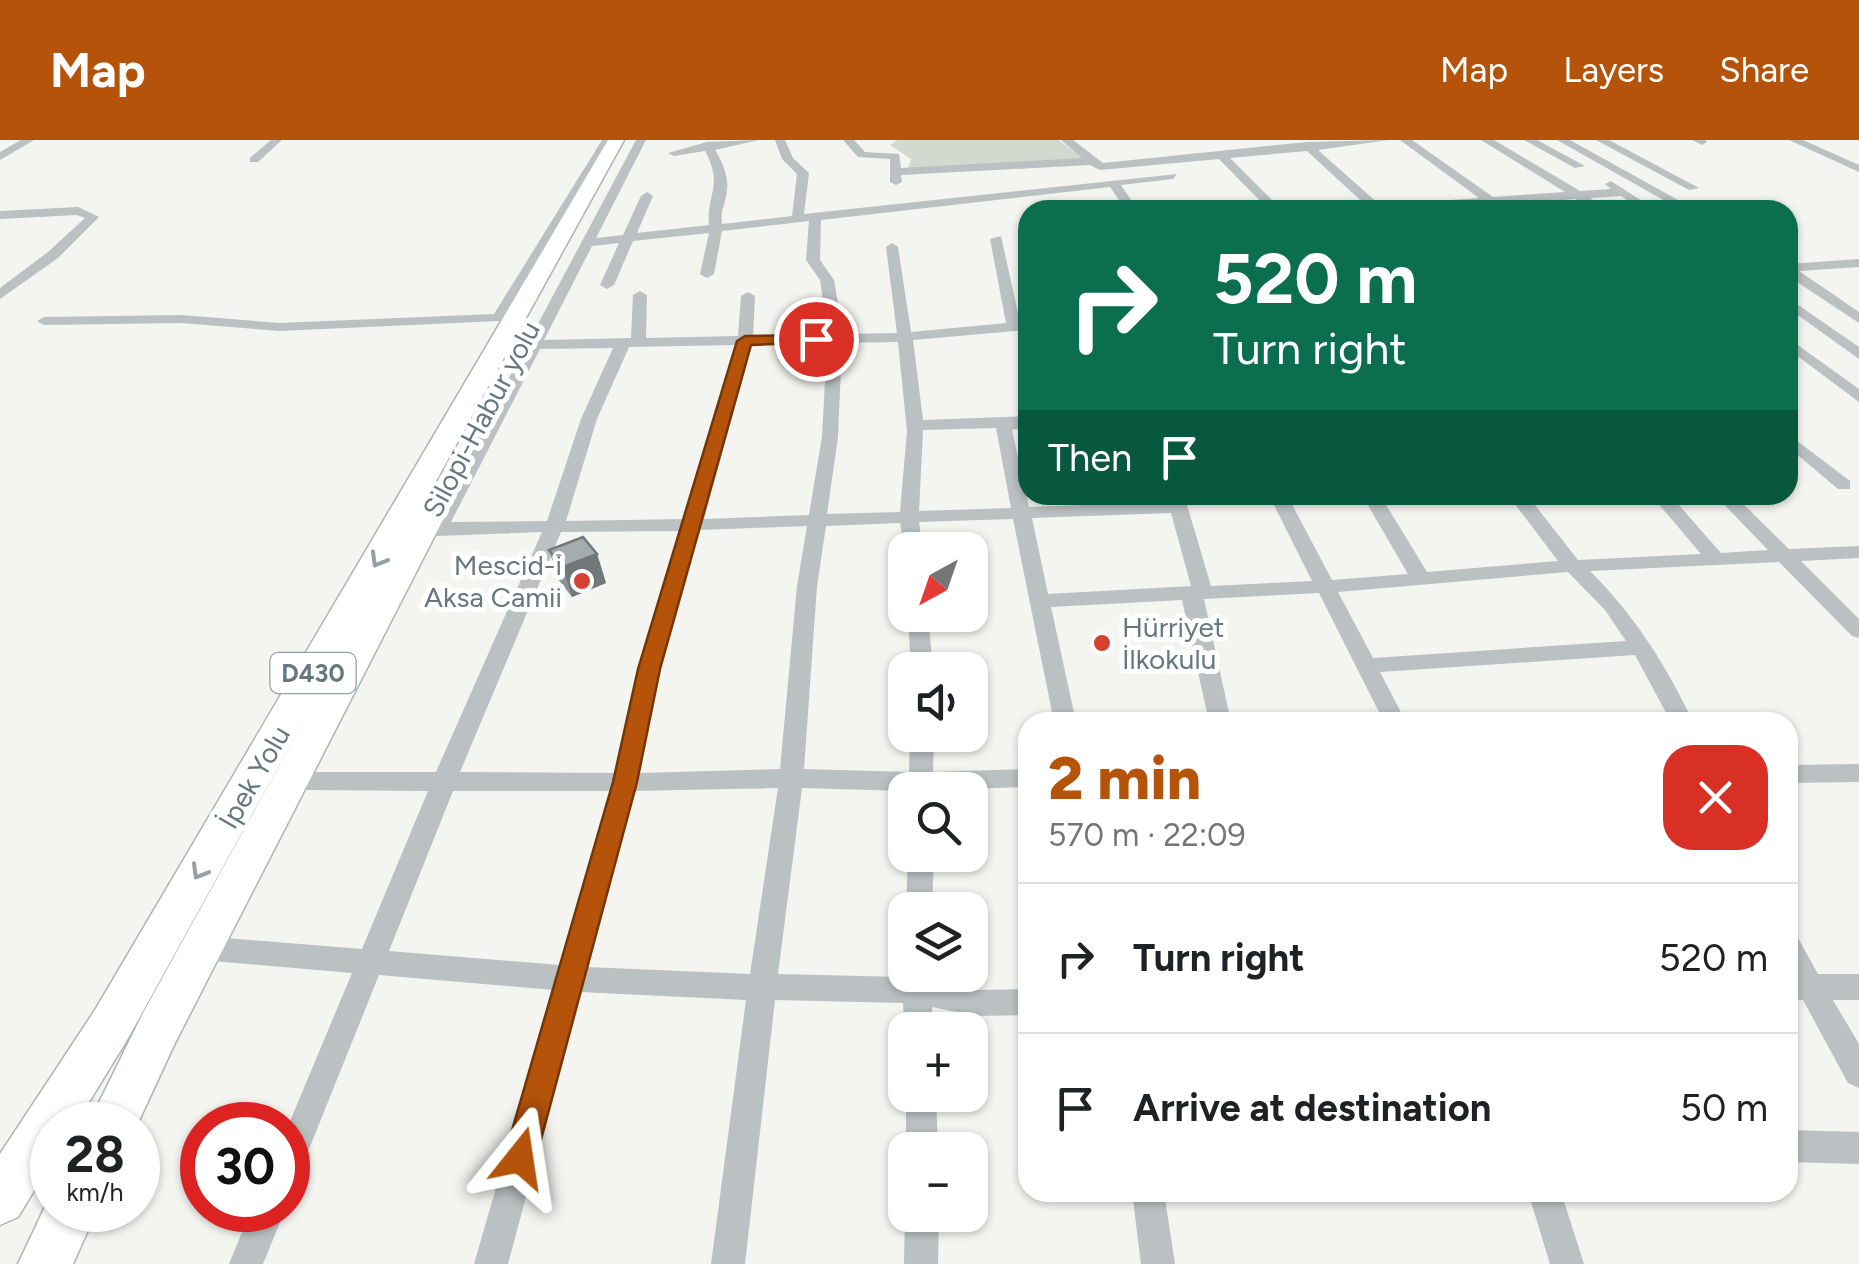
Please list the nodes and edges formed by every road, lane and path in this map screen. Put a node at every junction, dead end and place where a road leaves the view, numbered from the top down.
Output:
1 (29, 140) edge
2 (277, 140) edge
3 (607, 140) edge
4 (616, 140) edge
5 (631, 140) edge
6 (641, 140) edge
7 (754, 140) edge
8 (780, 140) edge
9 (848, 140) edge
10 (1066, 140) edge
11 (1180, 140) edge
12 (1302, 140) edge
13 (1384, 140) edge
14 (1405, 140) edge
15 (1486, 140) edge
16 (1528, 140) edge
17 (1562, 140) edge
18 (1601, 140) edge
19 (1794, 140) edge
20 (707, 145) junction
21 (1313, 149) junction
22 (674, 153) dead end
23 (0, 157) edge
24 (1223, 157) junction
25 (1207, 158) junction
26 (254, 160) dead end
27 (1097, 164) junction
28 (1859, 169) edge
29 (898, 172) junction
30 (1173, 176) dead end
31 (1115, 183) junction
32 (1651, 187) junction
33 (1053, 190) junction
34 (1622, 191) junction
35 (1579, 195) junction
36 (647, 196) dead end
37 (1058, 200) edge
38 (1126, 200) edge
39 (1266, 200) edge
40 (1368, 200) edge
41 (1489, 200) edge
42 (1505, 200) edge
43 (1587, 200) edge
44 (1635, 200) edge
45 (1673, 200) edge
46 (896, 205) junction
47 (0, 215) edge
48 (816, 215) junction
49 (798, 217) junction
50 (716, 228) junction
51 (627, 238) junction
52 (996, 239) dead end
53 (586, 243) junction
54 (892, 247) dead end
55 (1859, 263) edge
56 (1798, 268) edge
57 (707, 274) dead end
58 (1798, 276) edge
59 (607, 286) dead end
60 (640, 295) dead end
61 (0, 296) edge
62 (748, 296) dead end
63 (1798, 309) edge
64 (1018, 316) edge
65 (1859, 319) edge
66 (44, 320) dead end
67 (516, 327) junction
68 (1018, 327) edge
69 (907, 336) junction
70 (836, 338) junction
71 (745, 341) junction
72 (630, 343) junction
73 (1798, 350) edge
74 (1859, 354) edge
75 (1859, 397) edge
76 (1018, 421) edge
77 (468, 422) junction
78 (1006, 422) junction
79 (914, 425) junction
80 (1798, 447) edge
81 (1844, 485) dead end
82 (1018, 504) edge
83 (1018, 505) edge
84 (1129, 505) edge
85 (1178, 505) edge
86 (1283, 505) edge
87 (1377, 505) edge
88 (1525, 505) edge
89 (1669, 505) edge
90 (1734, 505) edge
91 (1020, 514) junction
92 (909, 518) junction
93 (820, 519) junction
94 (694, 525) junction
95 (554, 526) junction
96 (438, 528) junction
97 (911, 532) edge
98 (1859, 552) edge
99 (1786, 556) junction
100 (1714, 558) junction
101 (1572, 566) junction
102 (1422, 578) junction
103 (1323, 586) junction
104 (1197, 593) junction
105 (1041, 601) junction
106 (1859, 631) edge
107 (1642, 648) junction
108 (1365, 666) junction
109 (1063, 712) edge
110 (1218, 712) edge
111 (1389, 712) edge
112 (1677, 712) edge
113 (1859, 773) edge
114 (1798, 774) edge
115 (788, 778) junction
116 (1018, 779) edge
117 (306, 780) junction
118 (447, 780) junction
119 (988, 781) edge
120 (625, 782) junction
121 (888, 784) edge
122 (210, 949) junction
123 (370, 965) junction
124 (570, 978) junction
125 (888, 984) edge
126 (1798, 987) edge
127 (1859, 987) edge
128 (762, 988) junction
129 (944, 992) edge
130 (1018, 1002) edge
131 (1859, 1073) edge
132 (123, 1102) edge
133 (310, 1110) edge
134 (1798, 1146) edge
135 (1859, 1148) edge
136 (0, 1200) edge
137 (1149, 1202) edge
138 (1547, 1202) edge
139 (59, 1232) edge
140 (259, 1232) edge
141 (922, 1232) edge
142 (44, 1264) edge
143 (246, 1264) edge
144 (490, 1264) edge
145 (728, 1264) edge
146 (921, 1264) edge
147 (1158, 1264) edge
148 (1566, 1264) edge

1 - 23 street
2 - 26 street
3 - 67 street
4 - 67 highway, İpek Yolu / D430
5 - 77 highway, Silopi-Habur yolu / D430
6 - 53 street
7 - 20 street
8 - 49 street
9 - 29 street
10 - 27 street
11 - 25 street
12 - 21 street
13 - 21 street
14 - 41 street
15 - 35 street
16 - 34 street
17 - 32 street
18 - 32 street
19 - 28 street
20 - 22 street
20 - 50 street
21 - 24 street
21 - 40 street
24 - 25 street
24 - 39 street
25 - 27 street
27 - 29 street
27 - 31 street
29 - 46 street
30 - 31 street
31 - 33 street
31 - 38 street
32 - 34 street
32 - 45 street
33 - 37 street
33 - 46 street
34 - 35 street
34 - 44 street
35 - 42 street
35 - 43 street
36 - 51 street
46 - 48 street
47 - 61 street
48 - 49 street
48 - 70 street
49 - 50 street
50 - 51 street
50 - 57 street
51 - 53 street
51 - 59 street
52 - 64 street
53 - 67 street
54 - 69 street
55 - 56 street
58 - 65 street
60 - 72 street
62 - 71 street
63 - 74 street
66 - 67 street
67 - 72 street
67 - 77 highway, İpek Yolu / D430
67 - 96 street
68 - 69 street
69 - 70 street
69 - 79 street
70 - 71 street
70 - 93 street
71 - 72 street
71 - 94 street
72 - 95 street
73 - 75 street
76 - 78 street
77 - 122 highway, Silopi-Habur yolu / D430
77 -> 136 highway, İpek Yolu / D430
78 - 79 street
78 - 82 street
79 - 92 street
80 - 81 street
83 - 91 street
84 - 91 street
85 - 104 street
86 - 103 street
87 - 102 street
88 - 101 street
89 - 100 street
90 - 99 street
91 - 92 street
91 - 105 street
92 - 93 street
92 - 97 street
93 - 94 street
93 - 115 street
94 - 95 street
94 - 120 street
95 - 96 street
95 - 118 street
96 - 117 street
98 - 99 street
99 - 100 street
99 - 106 street
100 - 101 street
101 - 102 street
101 - 107 street
102 - 103 street
103 - 104 street
103 - 108 street
104 - 105 street
104 - 110 street
105 - 109 street
107 - 108 street
107 - 112 street
108 - 111 street
113 - 114 street
115 - 120 street
115 - 121 street
115 - 128 street
116 - 119 street
117 - 118 street
117 - 122 street
118 - 120 street
118 - 123 street
120 - 124 street
122 - 123 street
122 - 132 highway, Silopi-Habur yolu / D430
123 - 124 street
123 - 133 street
124 - 128 street
124 - 144 street
125 - 128 street
126 - 127 street
126 - 131 street
128 - 145 street
129 - 130 street
134 - 135 street
137 - 147 street
138 - 148 street
139 - 142 highway
140 - 143 street
141 - 146 street

